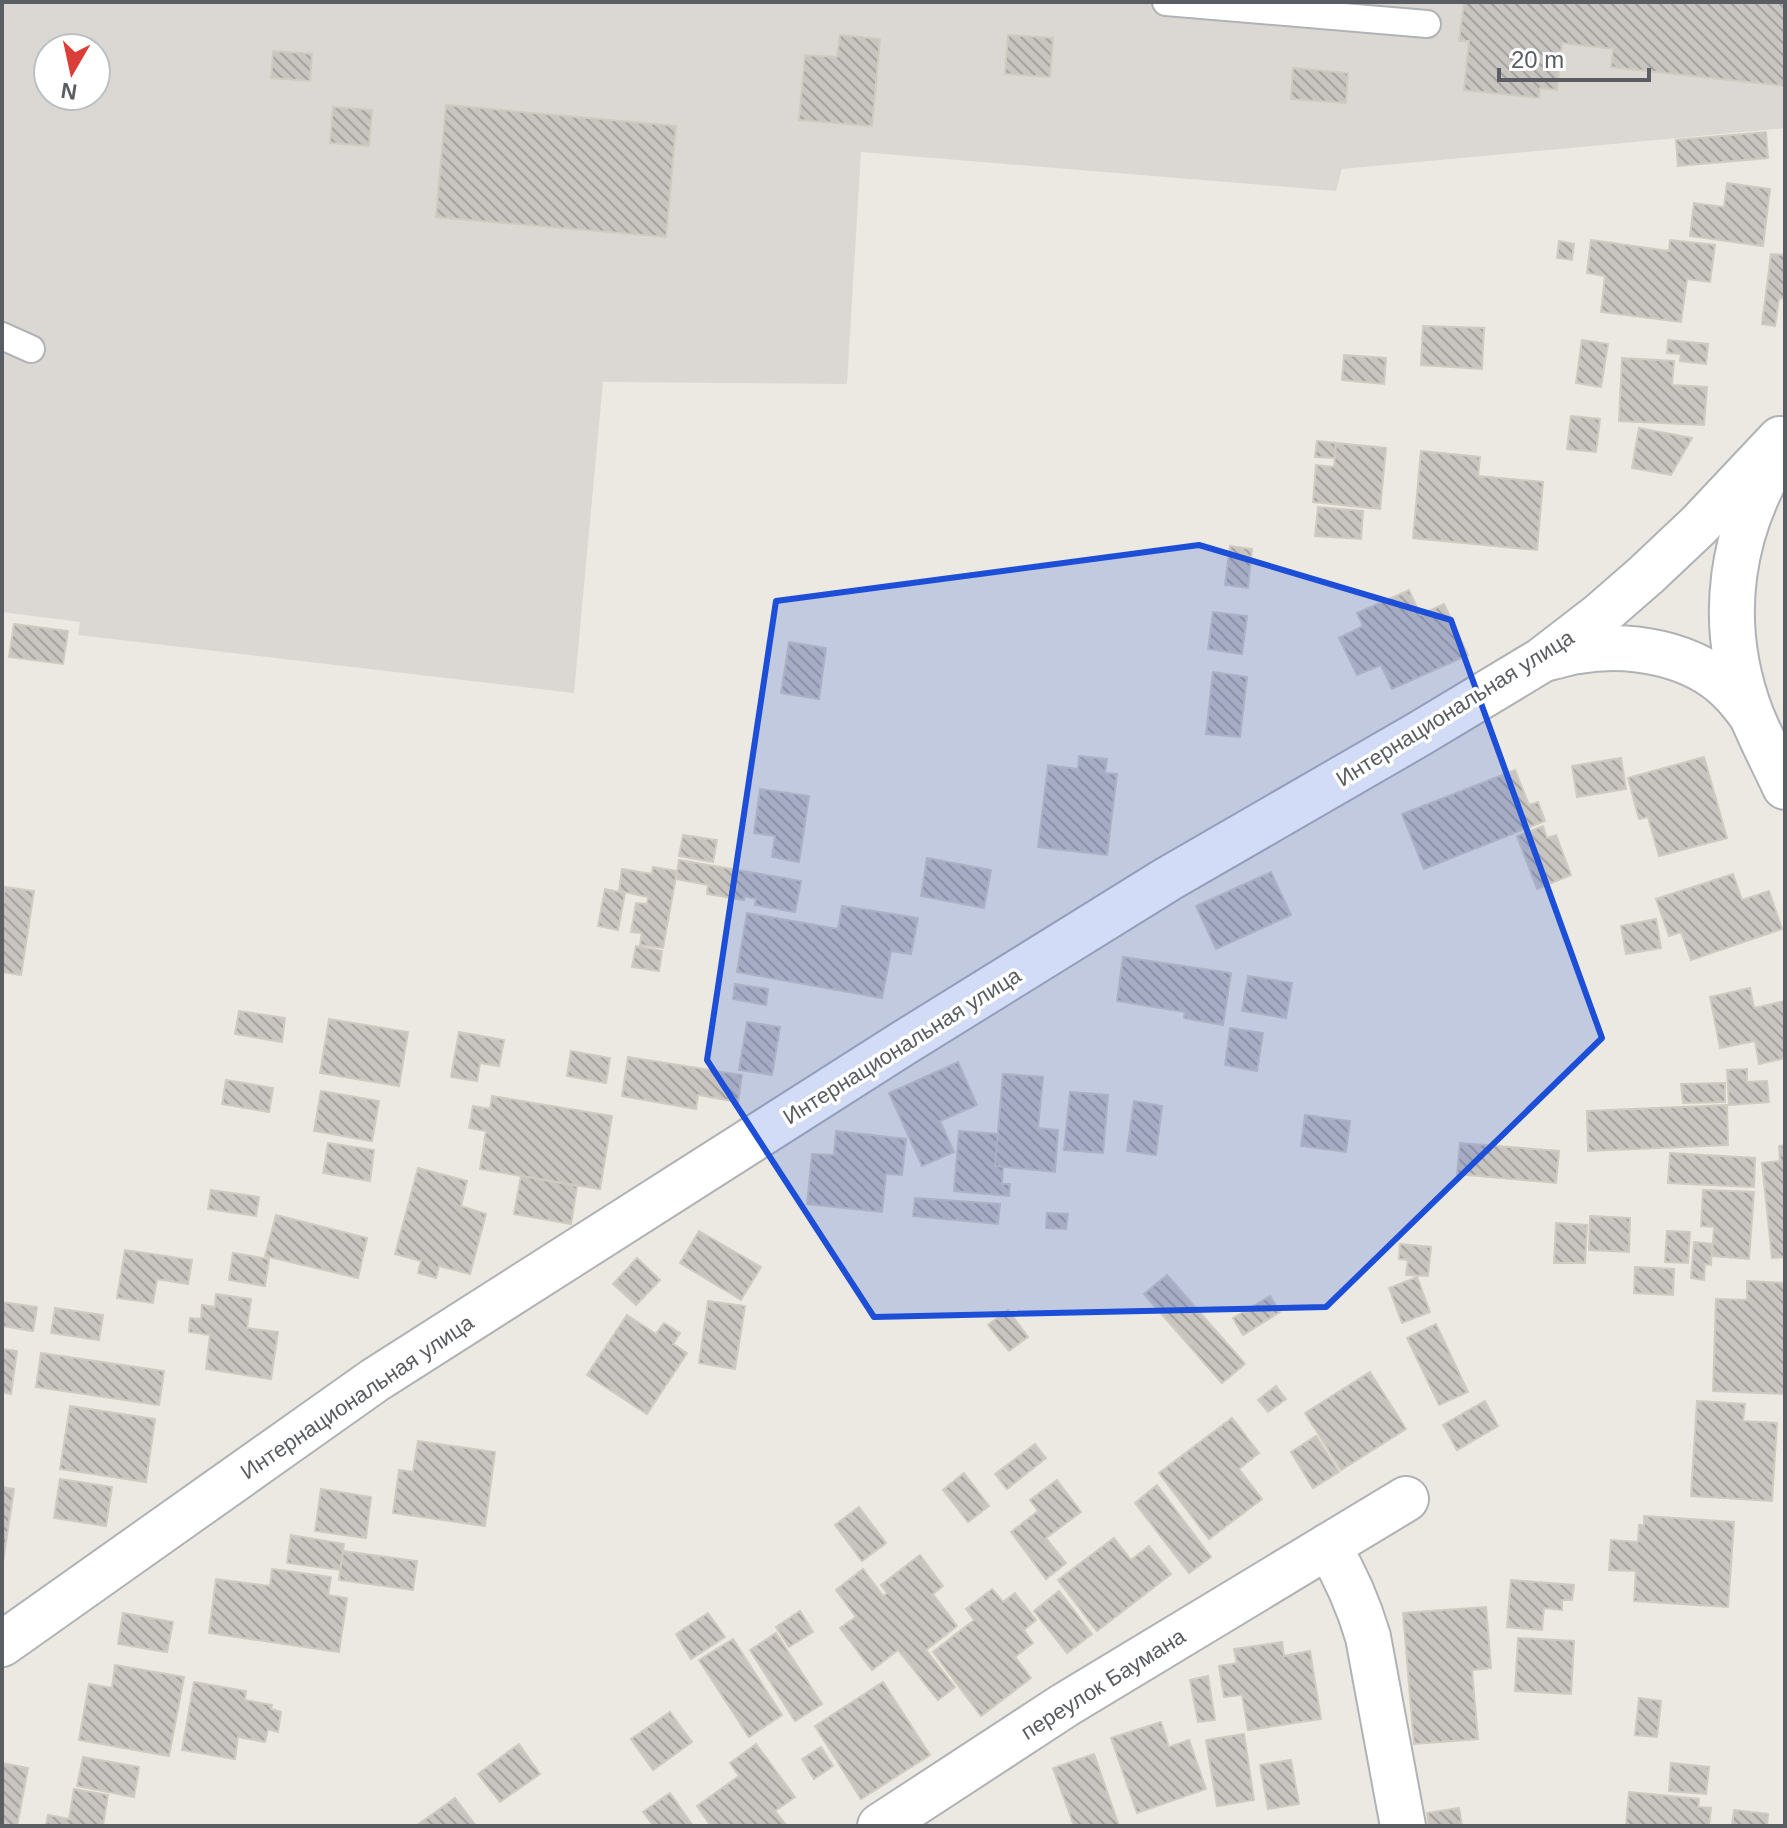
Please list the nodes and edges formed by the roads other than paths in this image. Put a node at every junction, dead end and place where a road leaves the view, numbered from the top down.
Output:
1 (1166, 2) edge
2 (1427, 24) dead end
3 (2, 336) edge
4 (31, 349) dead end
5 (1785, 433) edge
6 (1785, 445) edge
7 (1542, 660) junction
8 (1751, 715) junction
9 (1785, 787) edge
10 (1406, 1499) dead end
11 (1328, 1546) junction
12 (2, 1644) edge
13 (880, 1826) edge
14 (1403, 1826) edge

1 - 2 lane
3 - 4 lane
5 - 7 street, Интернациональная улица
6 - 8 street
7 - 8 street
7 - 12 street, Интернациональная улица
8 - 9 street
10 - 11 street, переулок Баумана
11 - 13 street, переулок Баумана
11 - 14 street

